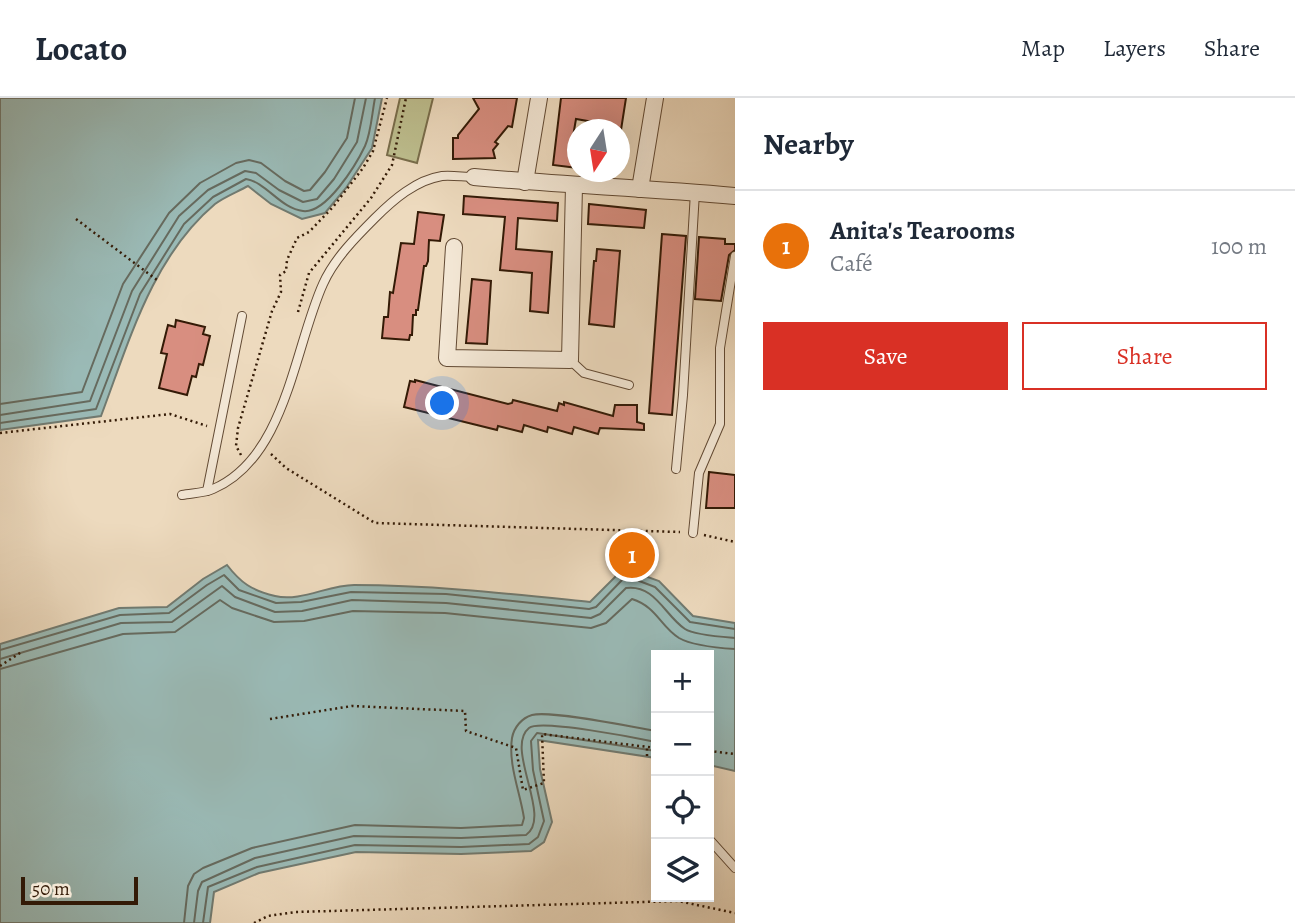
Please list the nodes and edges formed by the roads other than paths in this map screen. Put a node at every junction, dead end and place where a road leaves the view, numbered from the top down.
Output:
1 (539, 98) edge
2 (655, 98) edge
3 (474, 177) joint
4 (525, 181) junction
5 (574, 186) junction
6 (640, 189) junction
7 (695, 192) junction
8 (735, 196) edge
9 (454, 247) dead end
10 (735, 256) edge
11 (242, 316) dead end
12 (570, 360) junction
13 (629, 385) dead end
14 (676, 469) dead end
15 (207, 491) junction
16 (182, 495) dead end
17 (693, 533) road end
18 (714, 845) edge
19 (735, 868) edge

1 - 4 street
2 - 6 street
3 - 4 street
3 - 15 lane
4 - 5 street
5 - 6 street
5 - 12 street
6 - 7 street
7 - 8 street
7 - 14 lane
9 - 12 street
10 - 17 lane
11 - 15 lane
12 - 13 lane
15 - 16 lane
18 - 19 lane

